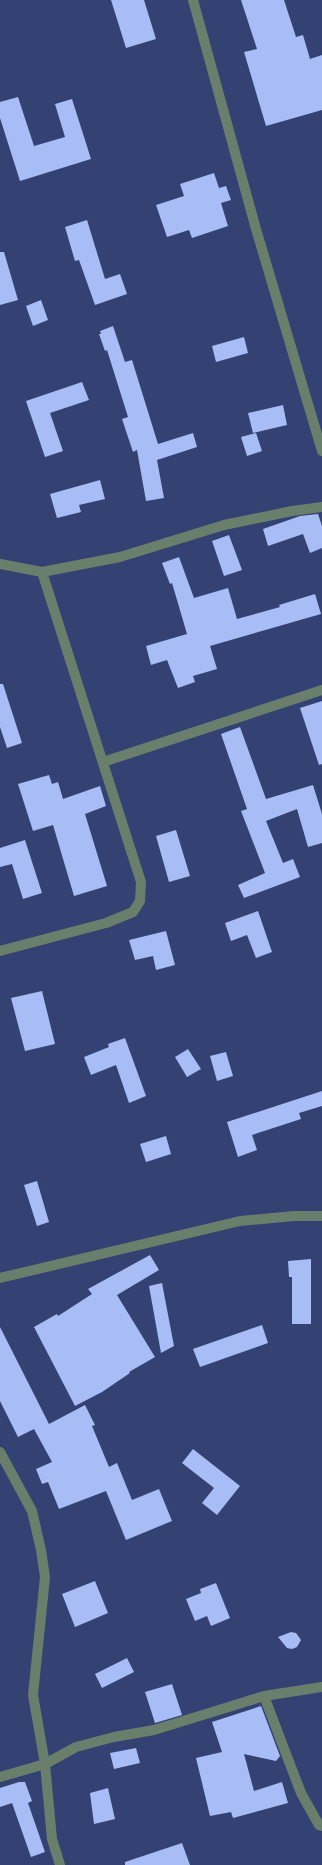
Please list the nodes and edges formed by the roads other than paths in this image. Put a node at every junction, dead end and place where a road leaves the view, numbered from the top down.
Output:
1 (193, 0) edge
2 (322, 451) edge
3 (322, 507) edge
4 (0, 564) edge
5 (42, 572) junction
6 (322, 690) edge
7 (103, 762) junction
8 (0, 951) edge
9 (322, 1216) edge
10 (0, 1278) edge
11 (0, 1452) edge
12 (322, 1687) edge
13 (264, 1696) junction
14 (45, 1764) junction
15 (0, 1777) edge
16 (322, 1826) edge
17 (60, 1865) edge

1 - 2 street
3 - 5 street
4 - 5 street
5 - 7 street
6 - 7 street
7 - 8 street
9 - 10 street
11 - 14 street
12 - 13 street
13 - 14 street
13 - 16 street
14 - 15 street
14 - 17 street

